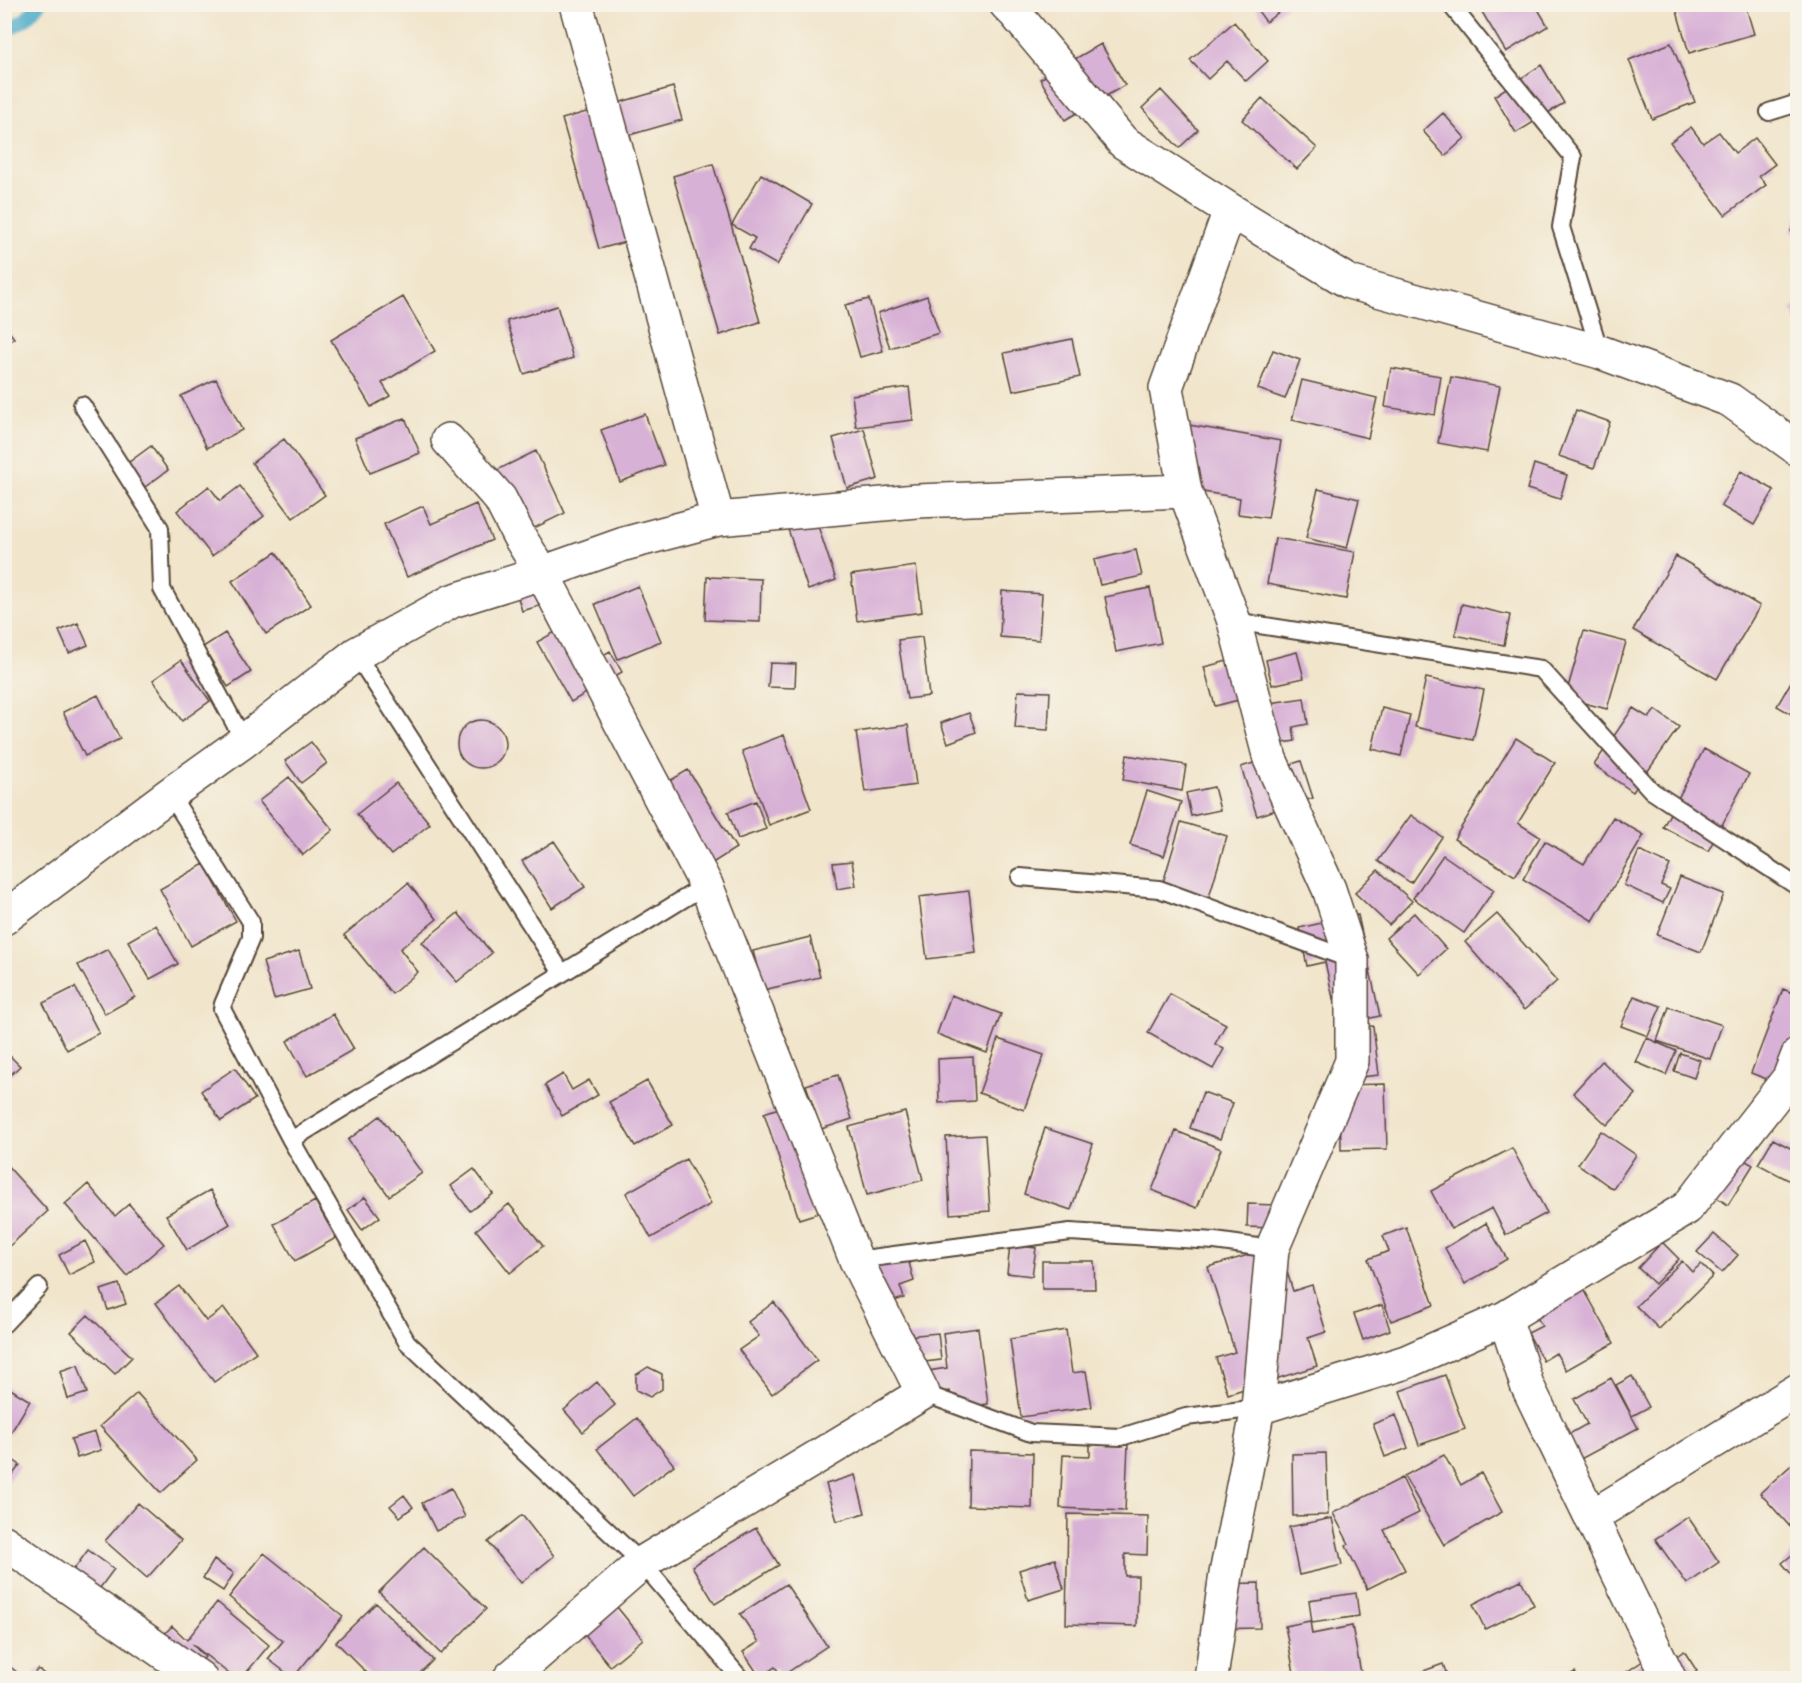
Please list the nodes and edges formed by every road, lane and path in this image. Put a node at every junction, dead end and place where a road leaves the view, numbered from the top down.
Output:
1 (576, 4) edge
2 (1450, 4) edge
3 (1014, 7) edge
4 (1797, 103) edge
5 (1769, 112) dead end
6 (1230, 210) junction
7 (1600, 352) junction
8 (82, 405) dead end
9 (448, 440) dead end
10 (1797, 449) edge
11 (1185, 491) junction
12 (718, 519) junction
13 (542, 573) junction
14 (1234, 621) junction
15 (356, 654) junction
16 (244, 741) junction
17 (170, 794) junction
18 (1020, 877) dead end
19 (706, 885) junction
20 (1797, 887) edge
21 (4, 918) edge
22 (1352, 960) junction
23 (562, 973) junction
24 (1797, 1055) edge
25 (291, 1140) junction
26 (1272, 1249) junction
27 (856, 1260) junction
28 (39, 1287) dead end
29 (1505, 1318) junction
30 (4, 1324) edge
31 (1797, 1390) edge
32 (923, 1393) junction
33 (1258, 1408) junction
34 (1591, 1517) junction
35 (4, 1542) edge
36 (642, 1563) junction
37 (200, 1678) edge
38 (510, 1678) edge
39 (740, 1678) edge
40 (1211, 1678) edge
41 (1669, 1678) edge

1 - 12 street
2 - 7 lane
3 - 6 street
4 - 5 lane
6 - 7 street
6 - 11 street
7 - 10 street
8 - 16 lane
9 - 13 street
11 - 12 street
11 - 14 street
12 - 13 street
13 - 15 street
13 - 19 street
14 - 20 lane
14 - 22 street
15 - 16 street
15 - 23 lane
16 - 17 street
17 - 21 street
17 - 25 lane
18 - 22 lane
19 - 23 lane
19 - 27 street
22 - 26 street
23 - 25 lane
24 - 29 street
25 - 36 lane
26 - 27 lane
26 - 33 street
27 - 32 street
28 - 30 lane
29 - 33 street
29 - 34 street
31 - 34 street
32 - 33 lane
32 - 36 street
33 - 40 street
34 - 41 street
35 - 37 street
36 - 38 street
36 - 39 lane

